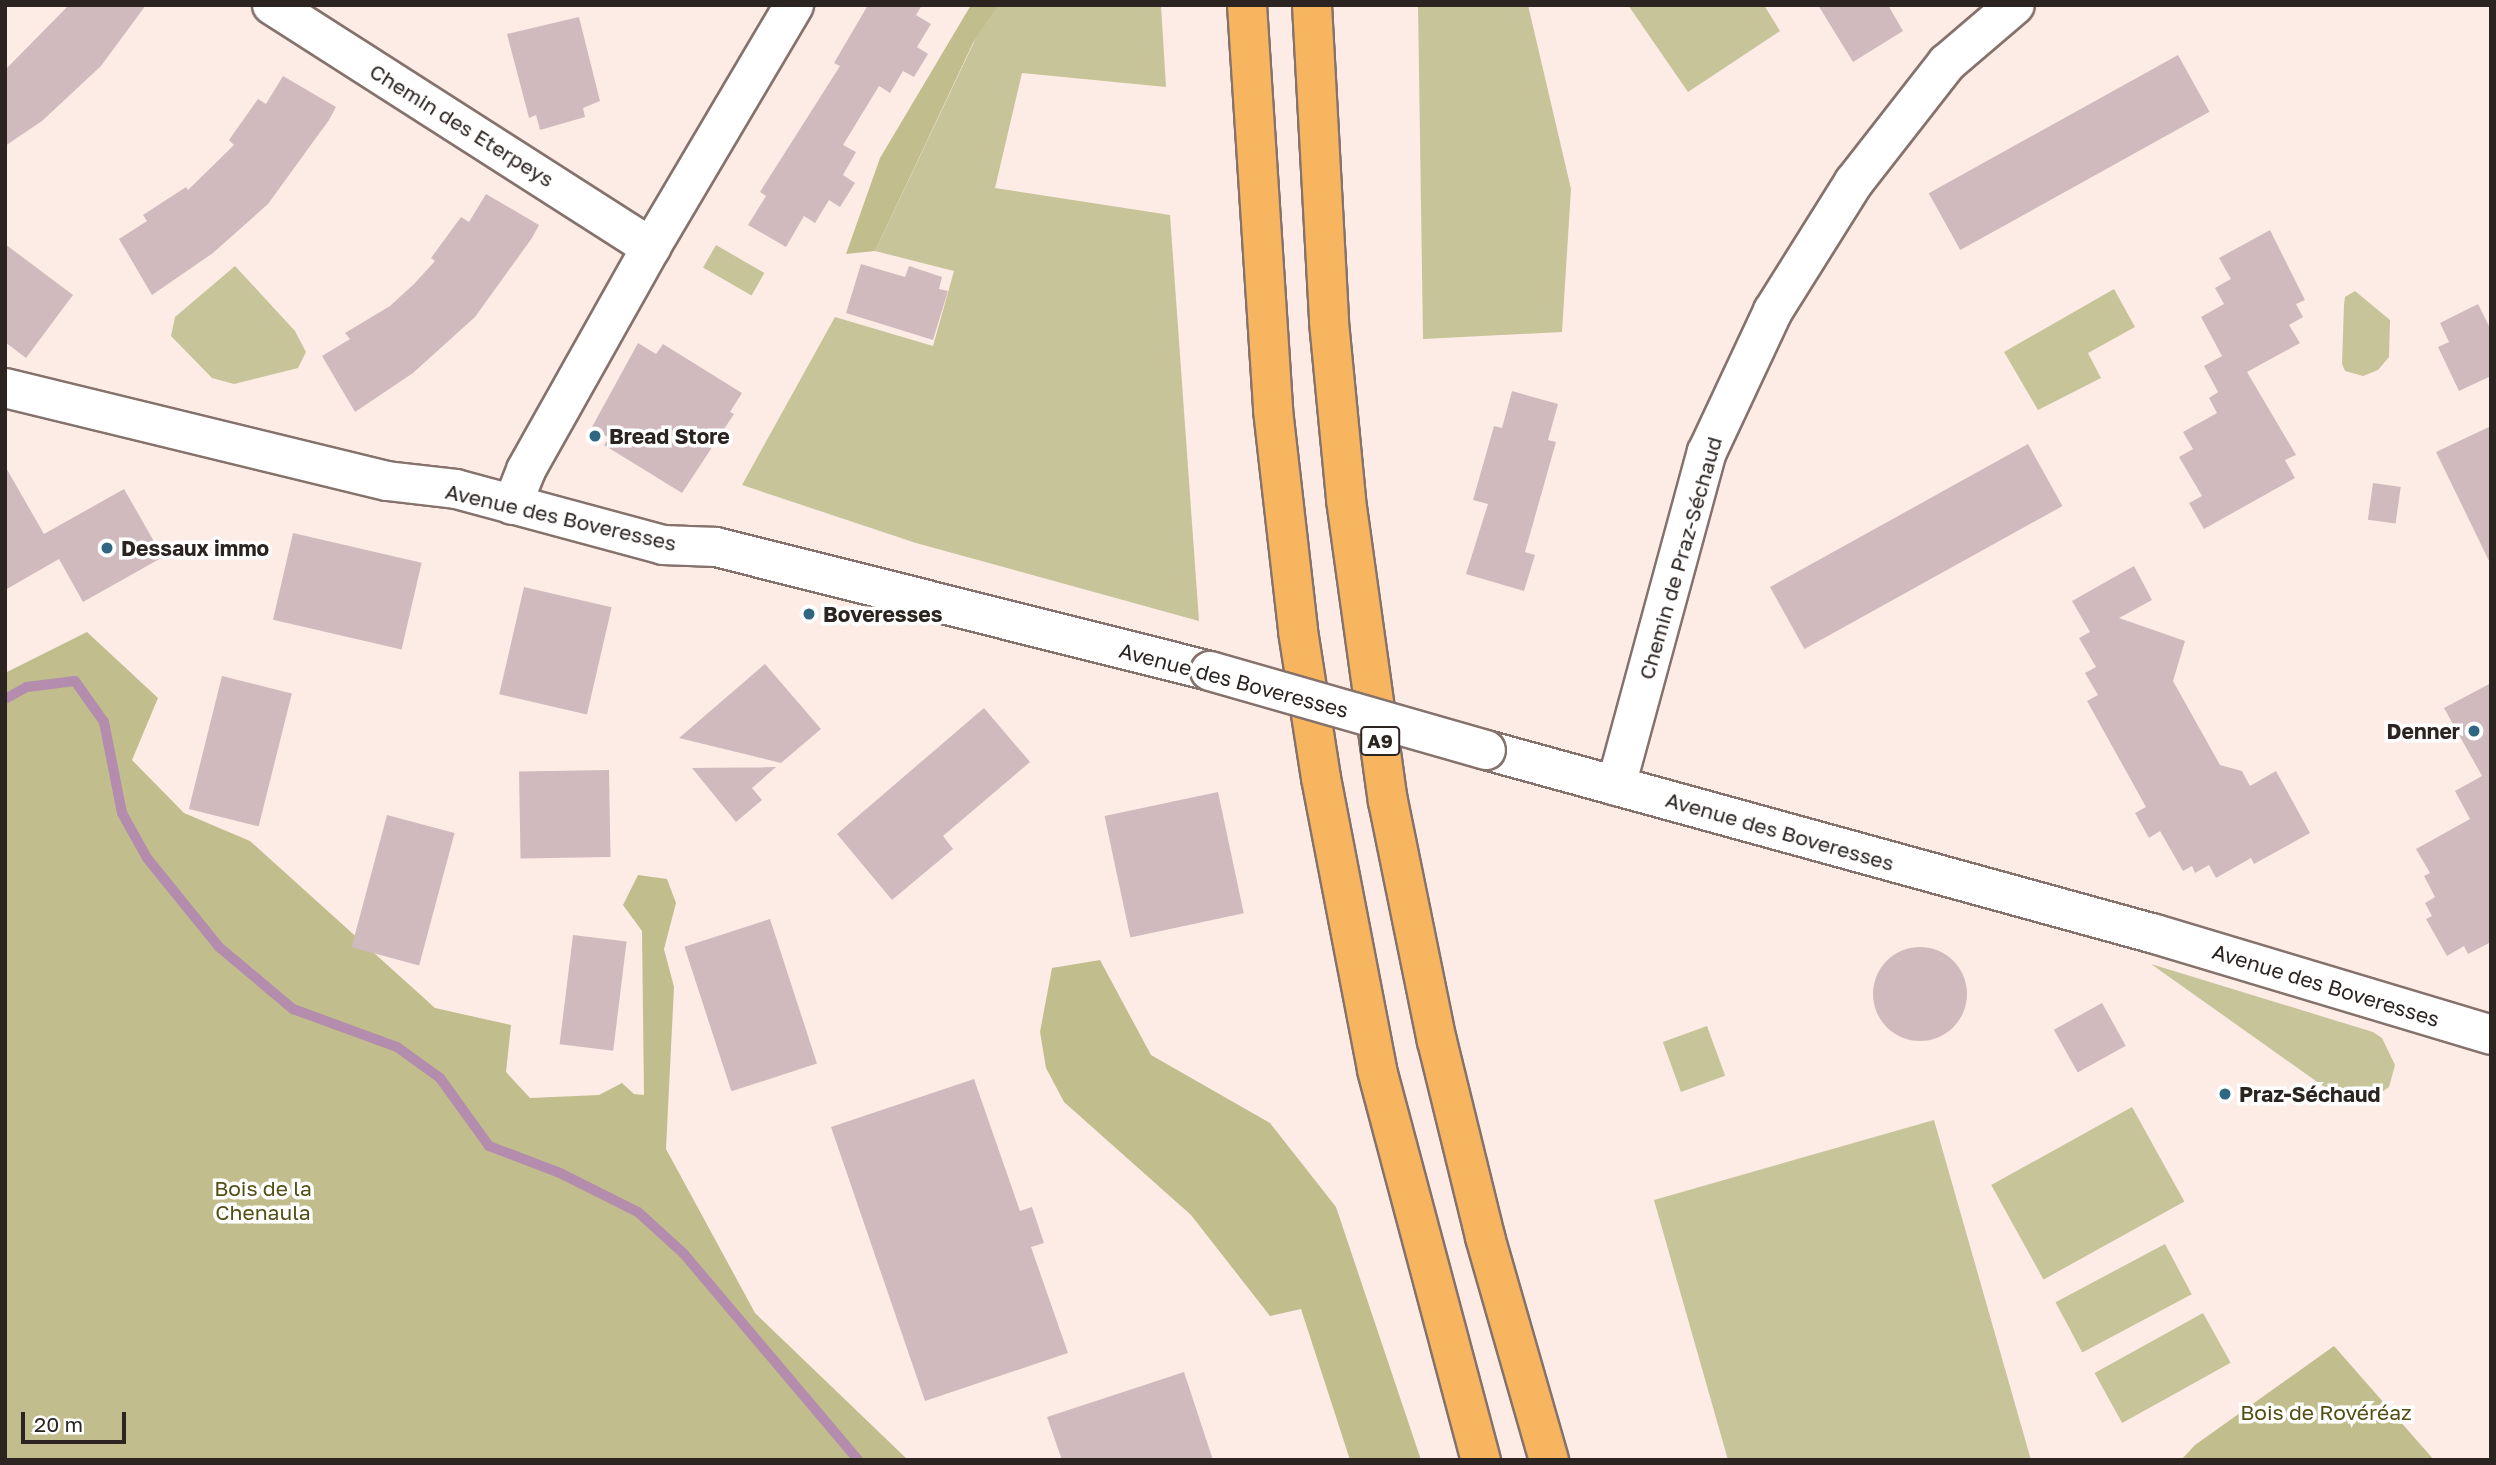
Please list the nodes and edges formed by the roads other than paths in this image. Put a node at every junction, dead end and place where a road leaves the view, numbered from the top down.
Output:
1 (272, 5) edge
2 (794, 5) edge
3 (1247, 5) edge
4 (1312, 5) edge
5 (2015, 5) edge
6 (651, 247) junction
7 (5, 388) edge
8 (512, 505) junction
9 (1616, 786) junction
10 (2491, 1035) edge
11 (1481, 1460) edge
12 (1549, 1460) edge

1 - 6 street, Chemin des Eterpeys
2 - 6 street
3 - 11 highway
4 - 12 highway, A9
5 - 9 street, Chemin de Praz-Séchaud
6 - 8 street
7 - 8 street, Avenue des Boveresses
8 - 9 street, Avenue des Boveresses, bridge
9 - 10 street, Avenue des Boveresses

